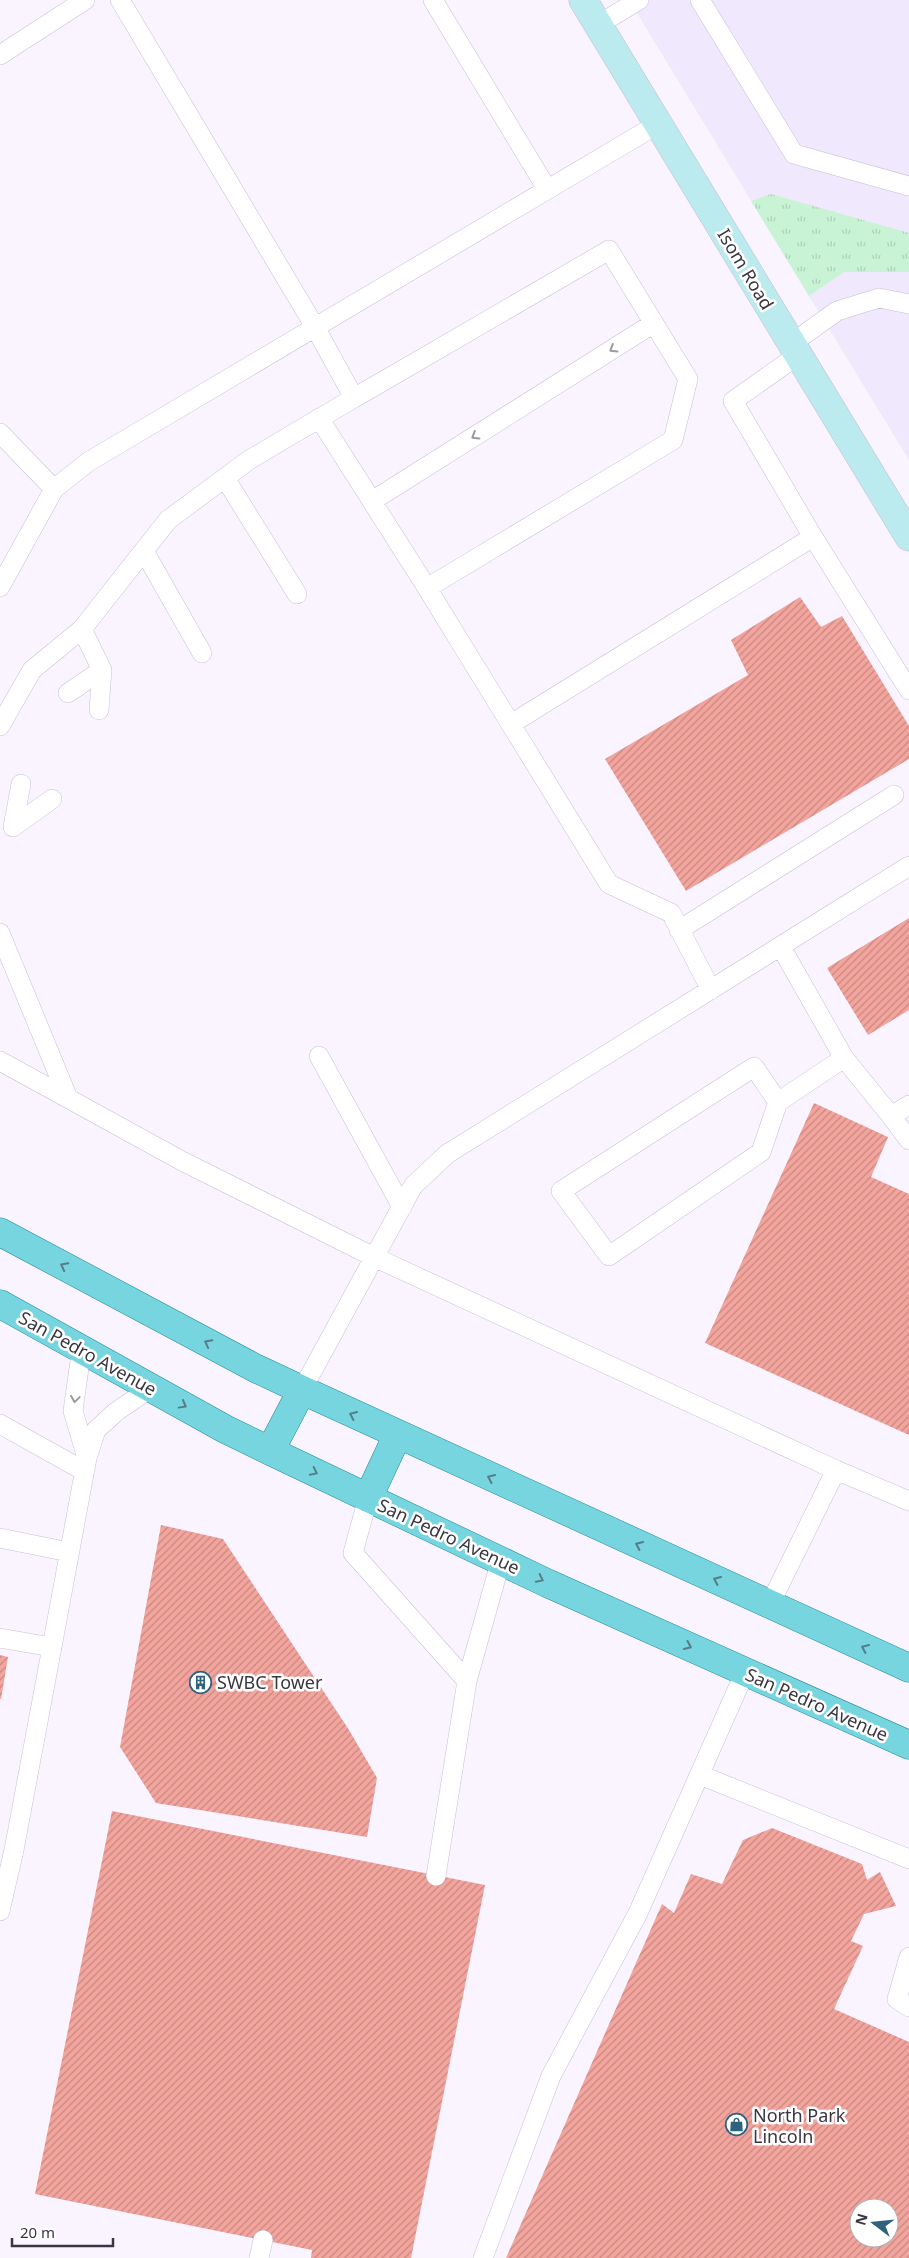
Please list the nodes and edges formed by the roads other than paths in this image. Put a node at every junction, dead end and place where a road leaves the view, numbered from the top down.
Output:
1 (85, 0) edge
2 (120, 0) edge
3 (433, 0) edge
4 (583, 0) edge
5 (639, 0) edge
6 (700, 0) edge
7 (598, 25) junction
8 (0, 54) edge
9 (658, 124) junction
10 (909, 186) edge
11 (547, 189) junction
12 (909, 304) edge
13 (654, 323) junction
14 (315, 327) junction
15 (795, 350) junction
16 (354, 398) junction
17 (319, 418) junction
18 (0, 433) edge
19 (225, 478) junction
20 (54, 489) junction
21 (372, 502) junction
22 (813, 537) junction
23 (909, 537) edge
24 (144, 550) junction
25 (0, 587) edge
26 (427, 588) junction
27 (297, 594) dead end
28 (82, 629) junction
29 (202, 653) dead end
30 (102, 670) junction
31 (909, 690) edge
32 (68, 693) dead end
33 (99, 710) dead end
34 (510, 724) junction
35 (0, 726) edge
36 (21, 784) dead end
37 (894, 795) dead end
38 (52, 799) dead end
39 (7, 829) edge
40 (909, 866) edge
41 (679, 930) junction
42 (0, 933) edge
43 (781, 947) junction
44 (711, 990) junction
45 (320, 1056) dead end
46 (844, 1058) junction
47 (0, 1061) edge
48 (68, 1098) junction
49 (778, 1102) junction
50 (909, 1106) edge
51 (891, 1116) junction
52 (909, 1140) edge
53 (402, 1207) junction
54 (0, 1232) edge
55 (374, 1257) junction
56 (0, 1304) edge
57 (85, 1352) junction
58 (150, 1388) junction
59 (302, 1390) junction
60 (0, 1424) edge
61 (397, 1436) junction
62 (270, 1451) junction
63 (85, 1465) junction
64 (836, 1470) junction
65 (368, 1498) junction
66 (909, 1501) edge
67 (0, 1538) edge
68 (69, 1552) junction
69 (501, 1560) junction
70 (770, 1604) junction
71 (0, 1638) edge
72 (52, 1647) junction
73 (909, 1668) edge
74 (745, 1672) junction
75 (467, 1681) junction
76 (909, 1745) edge
77 (700, 1774) junction
78 (909, 1859) edge
79 (436, 1876) dead end
80 (0, 1912) edge
81 (909, 1957) edge
82 (909, 2007) edge
83 (483, 2258) edge

1 - 8 lane
2 - 14 lane
3 - 11 lane
4 - 7 street, Isom Road
5 - 7 lane
6 - 10 lane
7 - 9 street, Isom Road
9 - 11 lane
9 - 15 street, Isom Road
11 - 14 lane
12 - 15 lane
13 - 16 lane
13 -> 21 lane
13 - 26 lane
14 - 16 lane
14 - 20 lane
15 - 22 lane
15 - 23 street, Isom Road
16 - 17 lane
17 - 19 lane
17 - 21 lane
18 - 20 lane
19 - 24 lane
19 - 27 lane
20 - 25 lane
21 - 26 lane
22 - 31 lane
22 - 34 lane
24 - 28 lane
24 - 29 lane
26 - 34 lane
28 - 30 lane
28 - 35 lane
30 - 32 lane
30 - 33 lane
34 - 41 lane
36 - 39 lane
37 - 41 lane
38 - 39 lane
40 - 43 lane
41 - 44 lane
42 - 48 lane
43 - 44 lane
43 - 46 lane
44 - 53 lane
45 - 53 lane
46 - 49 lane
46 - 51 lane
47 - 48 lane
48 - 55 lane
49 - 49 lane
50 - 51 lane
51 - 52 lane
53 - 55 lane
59 -> 54 main road
55 - 59 lane
55 - 64 lane
56 - 57 main road, San Pedro Avenue
57 - 58 main road, San Pedro Avenue
57 -> 63 lane
58 -> 62 main road, San Pedro Avenue
58 - 63 lane
61 -> 59 main road
59 - 62 main road
60 - 63 lane
61 - 65 main road
70 -> 61 main road
62 -> 65 main road, San Pedro Avenue
63 - 68 lane
64 - 66 lane
64 - 70 lane
65 - 69 main road, San Pedro Avenue
65 - 75 lane
67 - 68 lane
68 - 72 lane
69 -> 74 main road, San Pedro Avenue
69 - 75 lane
73 -> 70 main road
71 - 72 lane
72 - 80 lane
74 - 76 main road, San Pedro Avenue
74 - 77 lane
75 - 79 lane
77 - 78 lane
77 - 83 lane
81 - 82 lane

